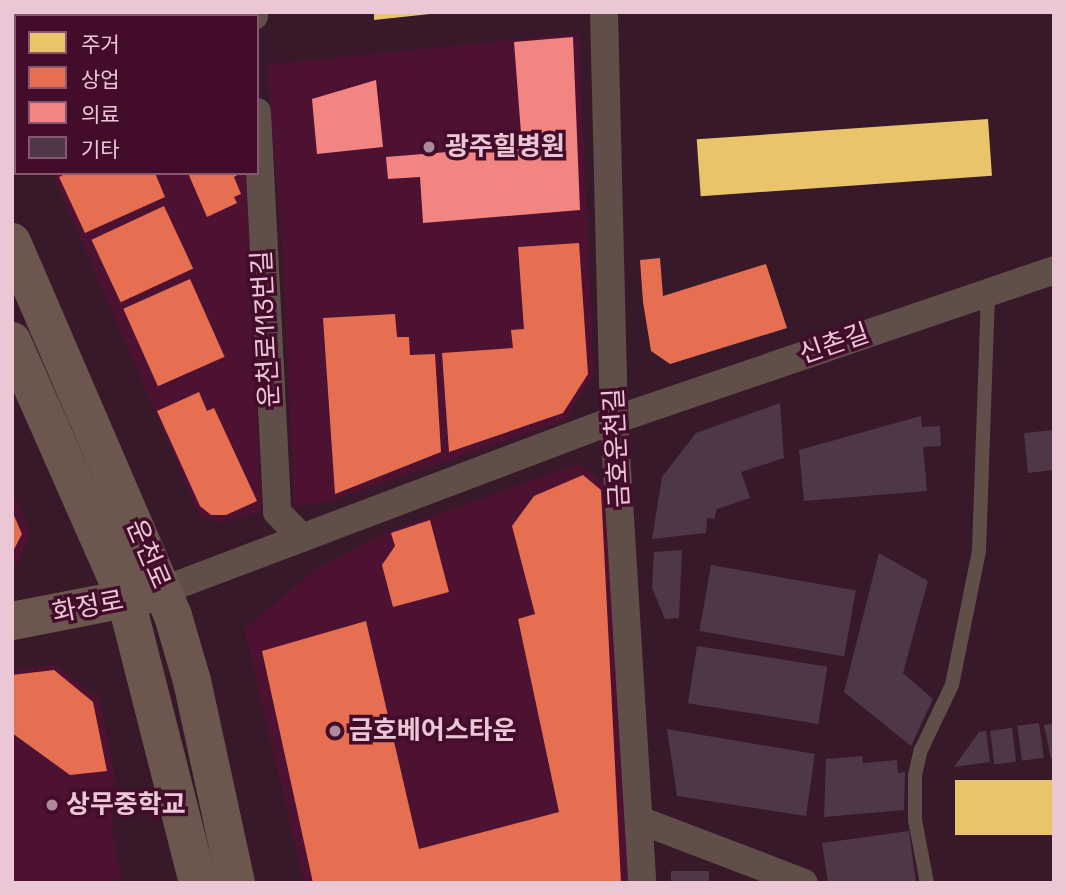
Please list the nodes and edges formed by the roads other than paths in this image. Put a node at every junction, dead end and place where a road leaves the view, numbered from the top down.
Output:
1 (604, 12) edge
2 (259, 151) edge
3 (12, 242) edge
4 (1054, 270) edge
5 (988, 291) junction
6 (12, 341) edge
7 (614, 420) junction
8 (302, 538) junction
9 (163, 590) junction
10 (126, 600) junction
11 (12, 621) edge
12 (642, 821) junction
13 (198, 883) edge
14 (236, 883) edge
15 (642, 883) edge
16 (804, 883) edge
17 (927, 883) edge

1 - 7 street, 금호운천길
2 - 8 street, 운천로113번길
3 - 9 street, 운천로
4 - 5 street, 신촌길
5 - 7 street, 신촌길
5 - 17 lane
6 - 10 street, 운천로
7 - 8 street
7 - 12 street, 금호운천길
8 - 9 street
9 - 10 street, 화정로
9 - 14 street, 운천로
10 - 11 street, 화정로
10 - 13 street, 운천로
12 - 15 street, 금호운천길
12 - 16 street

